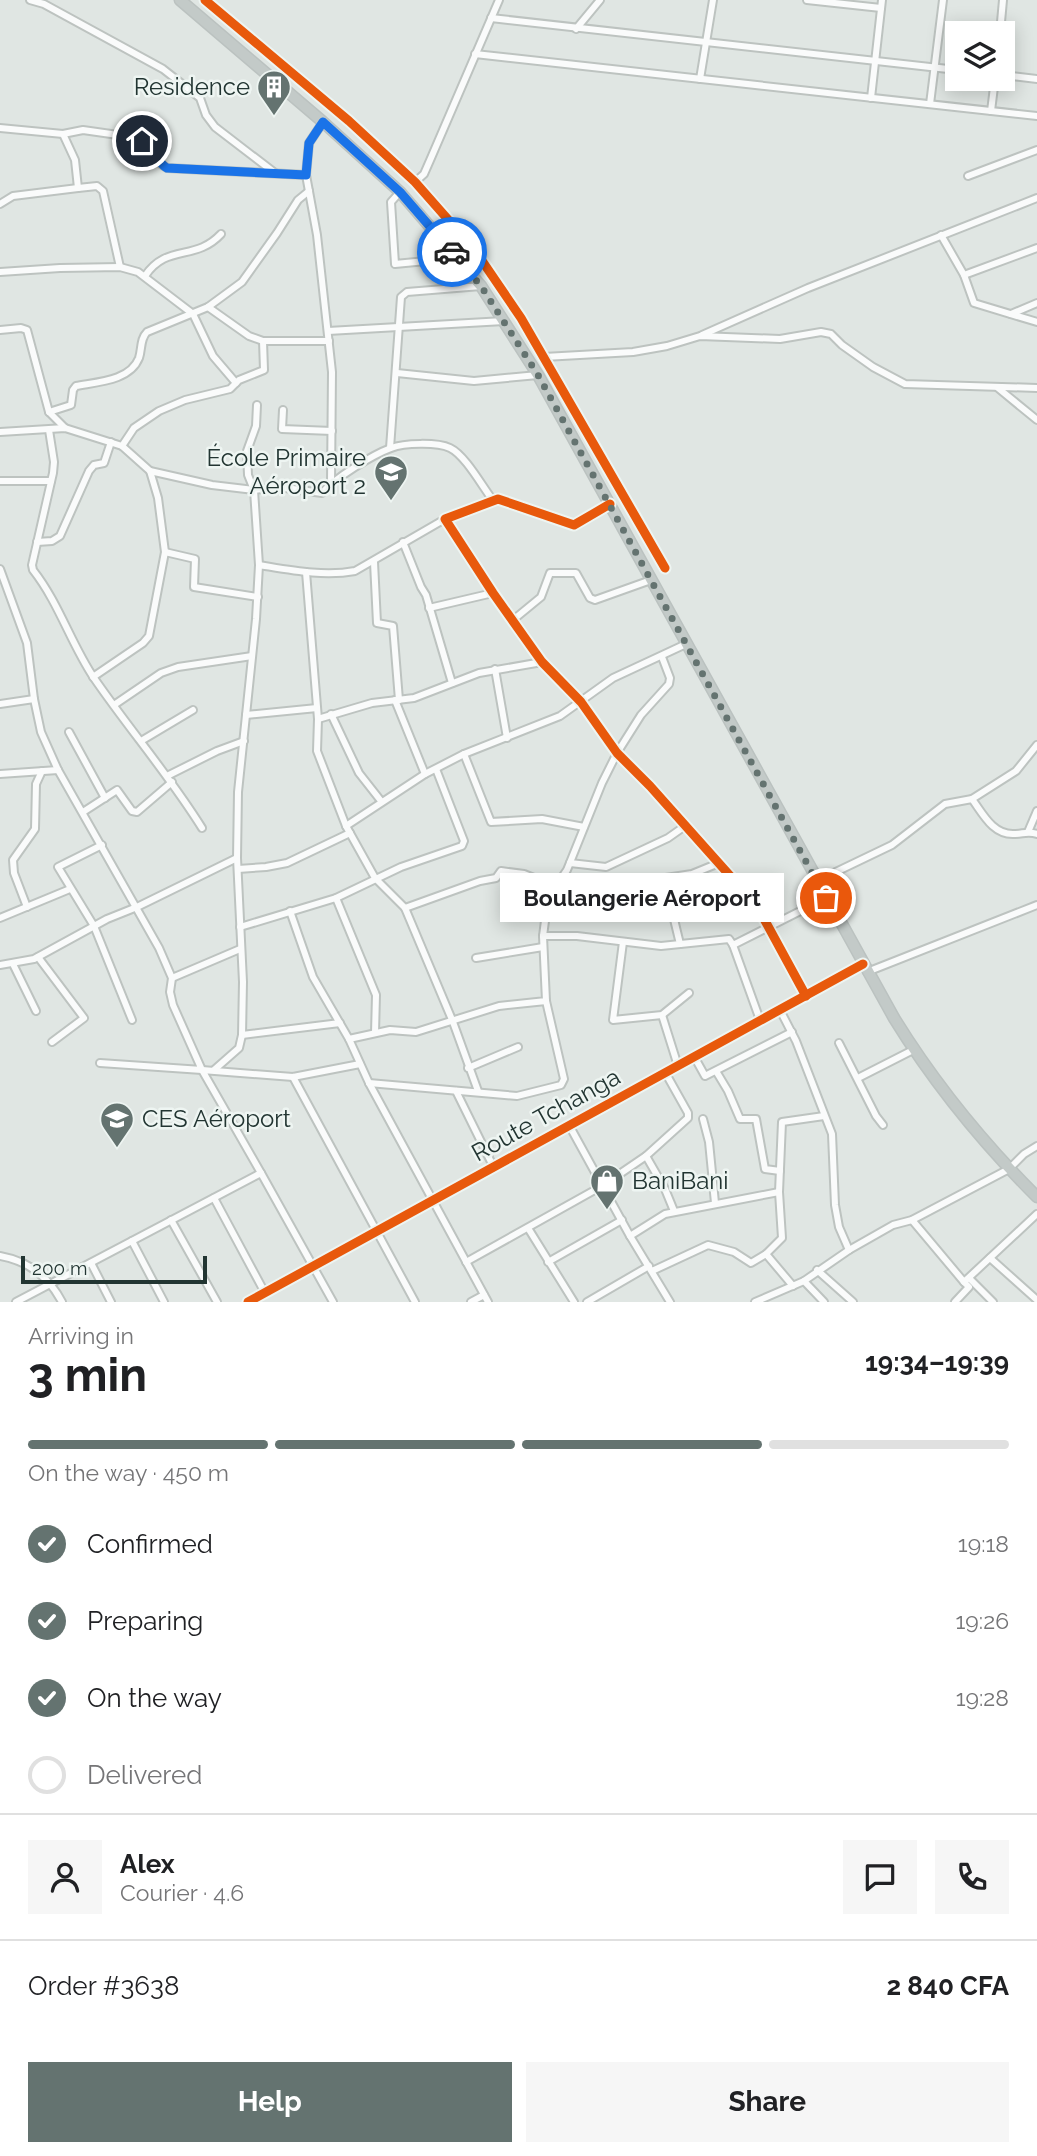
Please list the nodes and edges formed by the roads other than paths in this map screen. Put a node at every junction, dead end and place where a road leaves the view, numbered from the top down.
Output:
1 (30, 0) edge
2 (180, 0) edge
3 (205, 0) edge
4 (499, 0) edge
5 (600, 0) edge
6 (713, 0) edge
7 (807, 0) edge
8 (943, 0) edge
9 (1003, 0) edge
10 (45, 2) edge
11 (882, 4) edge
12 (491, 18) junction
13 (1000, 21) edge
14 (576, 29) junction
15 (706, 42) junction
16 (475, 54) junction
17 (875, 61) junction
18 (934, 68) junction
19 (945, 69) edge
20 (1015, 76) edge
21 (700, 79) junction
22 (1037, 79) edge
23 (994, 91) edge
24 (871, 98) junction
25 (930, 104) junction
26 (991, 111) junction
27 (1037, 116) edge
28 (323, 122) junction
29 (0, 128) edge
30 (63, 134) junction
31 (1037, 150) edge
32 (275, 173) junction
33 (306, 175) junction
34 (968, 177) dead end
35 (415, 182) junction
36 (78, 188) junction
37 (309, 191) junction
38 (400, 192) junction
39 (1037, 198) edge
40 (0, 204) edge
41 (221, 234) dead end
42 (941, 235) junction
43 (1037, 248) edge
44 (457, 258) junction
45 (120, 267) junction
46 (0, 272) edge
47 (964, 275) junction
48 (145, 276) junction
49 (481, 286) junction
50 (1037, 303) edge
51 (208, 307) junction
52 (193, 314) junction
53 (1011, 314) junction
54 (504, 321) junction
55 (1037, 322) edge
56 (398, 327) junction
57 (0, 330) edge
58 (328, 331) junction
59 (700, 337) junction
60 (263, 341) junction
61 (328, 341) junction
62 (544, 357) junction
63 (397, 373) junction
64 (538, 375) junction
65 (236, 383) junction
66 (991, 386) junction
67 (1037, 388) edge
68 (257, 405) dead end
69 (283, 410) dead end
70 (49, 412) junction
71 (1037, 420) edge
72 (65, 428) junction
73 (49, 430) junction
74 (332, 431) junction
75 (0, 432) edge
76 (111, 442) junction
77 (122, 446) junction
78 (390, 448) junction
79 (150, 471) junction
80 (0, 481) edge
81 (51, 481) junction
82 (331, 482) junction
83 (254, 490) junction
84 (492, 499) junction
85 (610, 504) junction
86 (445, 519) junction
87 (37, 542) junction
88 (403, 542) junction
89 (165, 552) junction
90 (374, 562) junction
91 (259, 565) junction
92 (665, 568) dead end
93 (306, 572) junction
94 (1, 575) edge
95 (651, 580) junction
96 (493, 593) junction
97 (258, 597) junction
98 (429, 608) junction
99 (513, 620) junction
100 (686, 644) junction
101 (252, 656) junction
102 (662, 657) junction
103 (542, 662) junction
104 (495, 669) junction
105 (93, 677) junction
106 (452, 683) junction
107 (34, 699) junction
108 (397, 700) junction
109 (581, 702) junction
110 (0, 704) edge
111 (114, 705) junction
112 (317, 708) junction
113 (193, 710) dead end
114 (331, 714) junction
115 (246, 715) junction
116 (318, 719) junction
117 (69, 732) dead end
118 (507, 738) junction
119 (141, 741) junction
120 (244, 741) junction
121 (1037, 745) edge
122 (617, 753) junction
123 (464, 754) junction
124 (436, 769) junction
125 (58, 770) junction
126 (42, 771) junction
127 (0, 774) edge
128 (425, 775) junction
129 (169, 779) junction
130 (105, 798) junction
131 (972, 799) junction
132 (381, 802) junction
133 (1037, 811) edge
134 (83, 812) junction
135 (685, 826) junction
136 (584, 827) junction
137 (202, 828) dead end
138 (348, 830) junction
139 (1028, 832) junction
140 (1037, 834) edge
141 (102, 845) junction
142 (237, 858) junction
143 (570, 863) junction
144 (719, 863) junction
145 (238, 869) junction
146 (375, 878) junction
147 (664, 878) junction
148 (817, 881) junction
149 (556, 887) junction
150 (70, 889) junction
151 (336, 898) junction
152 (826, 898) junction
153 (1037, 905) edge
154 (27, 907) junction
155 (137, 908) junction
156 (405, 908) junction
157 (290, 911) junction
158 (0, 918) edge
159 (94, 926) junction
160 (240, 928) junction
161 (770, 928) junction
162 (543, 936) junction
163 (623, 942) junction
164 (680, 944) junction
165 (733, 945) junction
166 (543, 947) junction
167 (240, 949) junction
168 (38, 957) junction
169 (475, 958) dead end
170 (13, 964) junction
171 (0, 965) edge
172 (865, 968) junction
173 (172, 978) junction
174 (689, 993) dead end
175 (806, 996) junction
176 (546, 1001) junction
177 (780, 1010) junction
178 (36, 1011) dead end
179 (662, 1015) junction
180 (132, 1020) dead end
181 (760, 1020) junction
182 (453, 1022) junction
183 (340, 1023) junction
184 (792, 1032) junction
185 (375, 1033) junction
186 (242, 1035) junction
187 (349, 1039) junction
188 (52, 1042) dead end
189 (839, 1043) dead end
190 (518, 1047) dead end
191 (913, 1050) junction
192 (695, 1058) junction
193 (100, 1063) dead end
194 (360, 1064) junction
195 (678, 1066) junction
196 (468, 1068) junction
197 (202, 1070) junction
198 (214, 1070) junction
199 (716, 1071) junction
200 (666, 1072) junction
201 (293, 1077) junction
202 (858, 1078) junction
203 (369, 1083) junction
204 (456, 1091) junction
205 (478, 1091) junction
206 (824, 1116) junction
207 (703, 1119) dead end
208 (569, 1125) junction
209 (883, 1125) dead end
210 (1037, 1146) edge
211 (646, 1156) junction
212 (492, 1166) junction
213 (1009, 1169) junction
214 (780, 1171) junction
215 (261, 1173) junction
216 (602, 1186) junction
217 (779, 1192) junction
218 (1037, 1197) edge
219 (214, 1198) junction
220 (433, 1200) junction
221 (715, 1203) junction
222 (674, 1211) junction
223 (1037, 1214) edge
224 (171, 1220) junction
225 (622, 1220) junction
226 (912, 1220) junction
227 (528, 1227) junction
228 (376, 1232) junction
229 (630, 1236) junction
230 (132, 1241) junction
231 (849, 1250) junction
232 (766, 1254) junction
233 (0, 1256) edge
234 (989, 1258) junction
235 (466, 1262) junction
236 (548, 1262) junction
237 (91, 1263) junction
238 (314, 1267) junction
239 (651, 1269) junction
240 (817, 1270) junction
241 (967, 1280) junction
242 (804, 1281) junction
243 (52, 1283) junction
244 (793, 1286) junction
245 (265, 1293) junction
246 (486, 1299) edge
247 (1037, 1300) edge
248 (16, 1302) edge
249 (62, 1302) edge
250 (111, 1302) edge
251 (164, 1302) edge
252 (217, 1302) edge
253 (248, 1302) edge
254 (333, 1302) edge
255 (415, 1302) edge
256 (471, 1302) edge
257 (574, 1302) edge
258 (587, 1302) edge
259 (670, 1302) edge
260 (755, 1302) edge
261 (824, 1302) edge
262 (853, 1302) edge
263 (955, 1302) edge
264 (993, 1302) edge

1 - 10 street
2 - 28 highway
3 - 35 street
4 - 12 street
5 - 14 street
6 - 15 street
7 - 11 street
8 - 18 street
9 - 13 street
10 - 32 street
11 - 17 street
12 - 14 street
12 - 16 street
14 - 15 street
15 - 17 street
15 - 21 street
16 - 21 street
16 - 35 street
17 - 18 street
17 - 24 street
18 - 19 street
18 - 25 street
20 - 22 street
21 - 24 street
23 - 26 street
24 - 25 street
25 - 26 street
26 - 27 street
28 - 33 street
28 - 38 highway
29 - 30 street
30 - 32 street
30 - 36 street
31 - 34 street
32 - 33 street
33 - 37 street
35 - 62 street
36 - 40 street
36 - 45 street
37 - 51 street
37 - 58 street
38 - 44 highway
38 - 44 street
39 - 42 street
41 - 48 street
42 - 47 street
42 - 59 street
43 - 47 street
44 - 49 highway
45 - 46 street
45 - 48 street
47 - 53 street
48 - 52 street
49 - 54 highway
49 - 56 street
50 - 53 street
51 - 52 street
51 - 60 street
52 - 65 street
52 - 70 street
53 - 55 street
54 - 56 street
54 - 64 highway
56 - 58 street
56 - 63 street
57 - 70 street
58 - 61 street
59 - 62 street
59 - 66 street
60 - 61 street
60 - 65 street
61 - 74 street
62 - 92 street
63 - 64 street
63 - 78 street
64 - 85 highway
65 - 77 street
66 - 67 street
66 - 71 street
68 - 83 street
69 - 74 street
70 - 72 street
72 - 73 street
72 - 76 street
73 - 75 street
73 - 81 street
74 - 82 street
76 - 77 street
76 - 87 street
77 - 79 street
78 - 82 street
78 - 84 street
79 - 83 street
79 - 89 street
80 - 81 street
81 - 87 street
82 - 83 street
83 - 91 street
84 - 85 street
84 - 86 street
85 - 95 highway
86 - 88 street
86 - 96 street
87 - 105 street
88 - 90 street
88 - 98 street
89 - 97 street
89 - 105 street
90 - 93 street
90 - 108 street
91 - 93 street
91 - 97 street
93 - 112 street
94 - 107 street
95 - 99 street
95 - 100 highway
96 - 98 street
96 - 99 street
97 - 101 street
98 - 106 street
99 - 103 street
100 - 102 street
100 - 148 highway
101 - 111 street
101 - 115 street
102 - 109 street
102 - 122 street
103 - 104 street
103 - 109 street
104 - 106 street
104 - 118 street
105 - 111 street
106 - 108 street
107 - 110 street
107 - 125 street
108 - 114 street
108 - 128 street
109 - 118 street
109 - 122 street
111 - 119 street
112 - 115 street
112 - 116 street
113 - 119 street
114 - 116 street
114 - 132 street
115 - 120 street
116 - 138 street
117 - 130 street
118 - 123 street
119 - 129 street
120 - 129 street
120 - 142 street
121 - 131 street
122 - 135 street
122 - 136 street
123 - 124 street
123 - 136 street
124 - 128 street
124 - 146 street
125 - 126 street
125 - 134 street
126 - 127 street
126 - 154 street
128 - 132 street
129 - 130 street
129 - 137 street
130 - 134 street
131 - 139 street
131 - 148 street
132 - 138 street
133 - 139 street
134 - 141 street
135 - 143 street
135 - 144 street
136 - 143 street
138 - 145 street
138 - 146 street
139 - 140 street
141 - 150 street
141 - 155 street
142 - 145 street
142 - 155 street
143 - 149 street
144 - 147 street
144 - 161 street
145 - 160 street
146 - 151 street
146 - 156 street
147 - 149 street
147 - 164 street
148 - 152 highway
149 - 156 street
149 - 162 street
150 - 154 street
150 - 159 street
151 - 157 street
151 - 185 street
152 - 161 street
152 - 172 highway
153 - 172 street, Route Tchanga
154 - 158 street
155 - 159 street
155 - 173 street
156 - 182 street
157 - 160 street
157 - 183 street
159 - 168 street
159 - 180 street
160 - 167 street
161 - 165 street
161 - 175 street
162 - 163 street
162 - 166 street
163 - 164 street
163 - 179 street
164 - 165 street
165 - 181 street
166 - 169 street
166 - 176 street
167 - 173 street
167 - 186 street
168 - 170 street
168 - 188 street
170 - 171 street
170 - 178 street
172 - 175 street, Route Tchanga
172 - 191 highway
173 - 197 street
174 - 179 street
175 - 177 street, Route Tchanga
176 - 182 street
176 - 205 street
177 - 181 street, Route Tchanga
177 - 184 street
179 - 195 street
181 - 192 street, Route Tchanga
182 - 185 street
182 - 196 street
183 - 186 street
183 - 187 street
184 - 199 street
184 - 206 street
185 - 187 street
186 - 198 street
187 - 194 street
189 - 202 street
190 - 196 street
191 - 202 street
191 - 213 highway
192 - 195 street, Route Tchanga
192 - 199 street
193 - 197 street
194 - 201 street
194 - 203 street
195 - 200 street, Route Tchanga
196 - 205 street
197 - 198 street
197 - 215 street
198 - 201 street
199 - 214 street
200 - 208 street, Route Tchanga
200 - 211 street
201 - 228 street
202 - 209 street
203 - 204 street
203 - 220 street
204 - 205 street
204 - 212 street
206 - 214 street
206 - 231 street
207 - 221 street
208 - 212 street, Route Tchanga
208 - 216 street
210 - 213 street
211 - 216 street
211 - 222 street
212 - 220 street, Route Tchanga
213 - 218 highway
213 - 226 street
214 - 217 street
215 - 219 street
215 - 238 street
216 - 225 street
216 - 227 street
217 - 221 street
217 - 232 street
219 - 224 street
219 - 245 street
220 - 228 street, Route Tchanga
220 - 235 street
221 - 222 street
222 - 229 street
223 - 234 street
224 - 230 street
224 - 252 street
225 - 229 street
225 - 236 street
226 - 231 street
226 - 241 street
227 - 235 street
227 - 236 street
228 - 238 street, Route Tchanga
228 - 255 street
229 - 239 street
230 - 237 street
230 - 251 street
231 - 240 street
232 - 239 street
232 - 244 street
233 - 243 street
234 - 241 street
234 - 247 street
235 - 246 street
236 - 257 street
237 - 243 street
237 - 250 street
238 - 245 street, Route Tchanga
238 - 254 street
239 - 258 street
239 - 259 street
240 - 242 street
240 - 262 street
241 - 263 street
241 - 264 street
242 - 244 street
242 - 261 street
243 - 248 street
243 - 249 street
244 - 260 street
245 - 253 street, Route Tchanga
246 - 256 street

